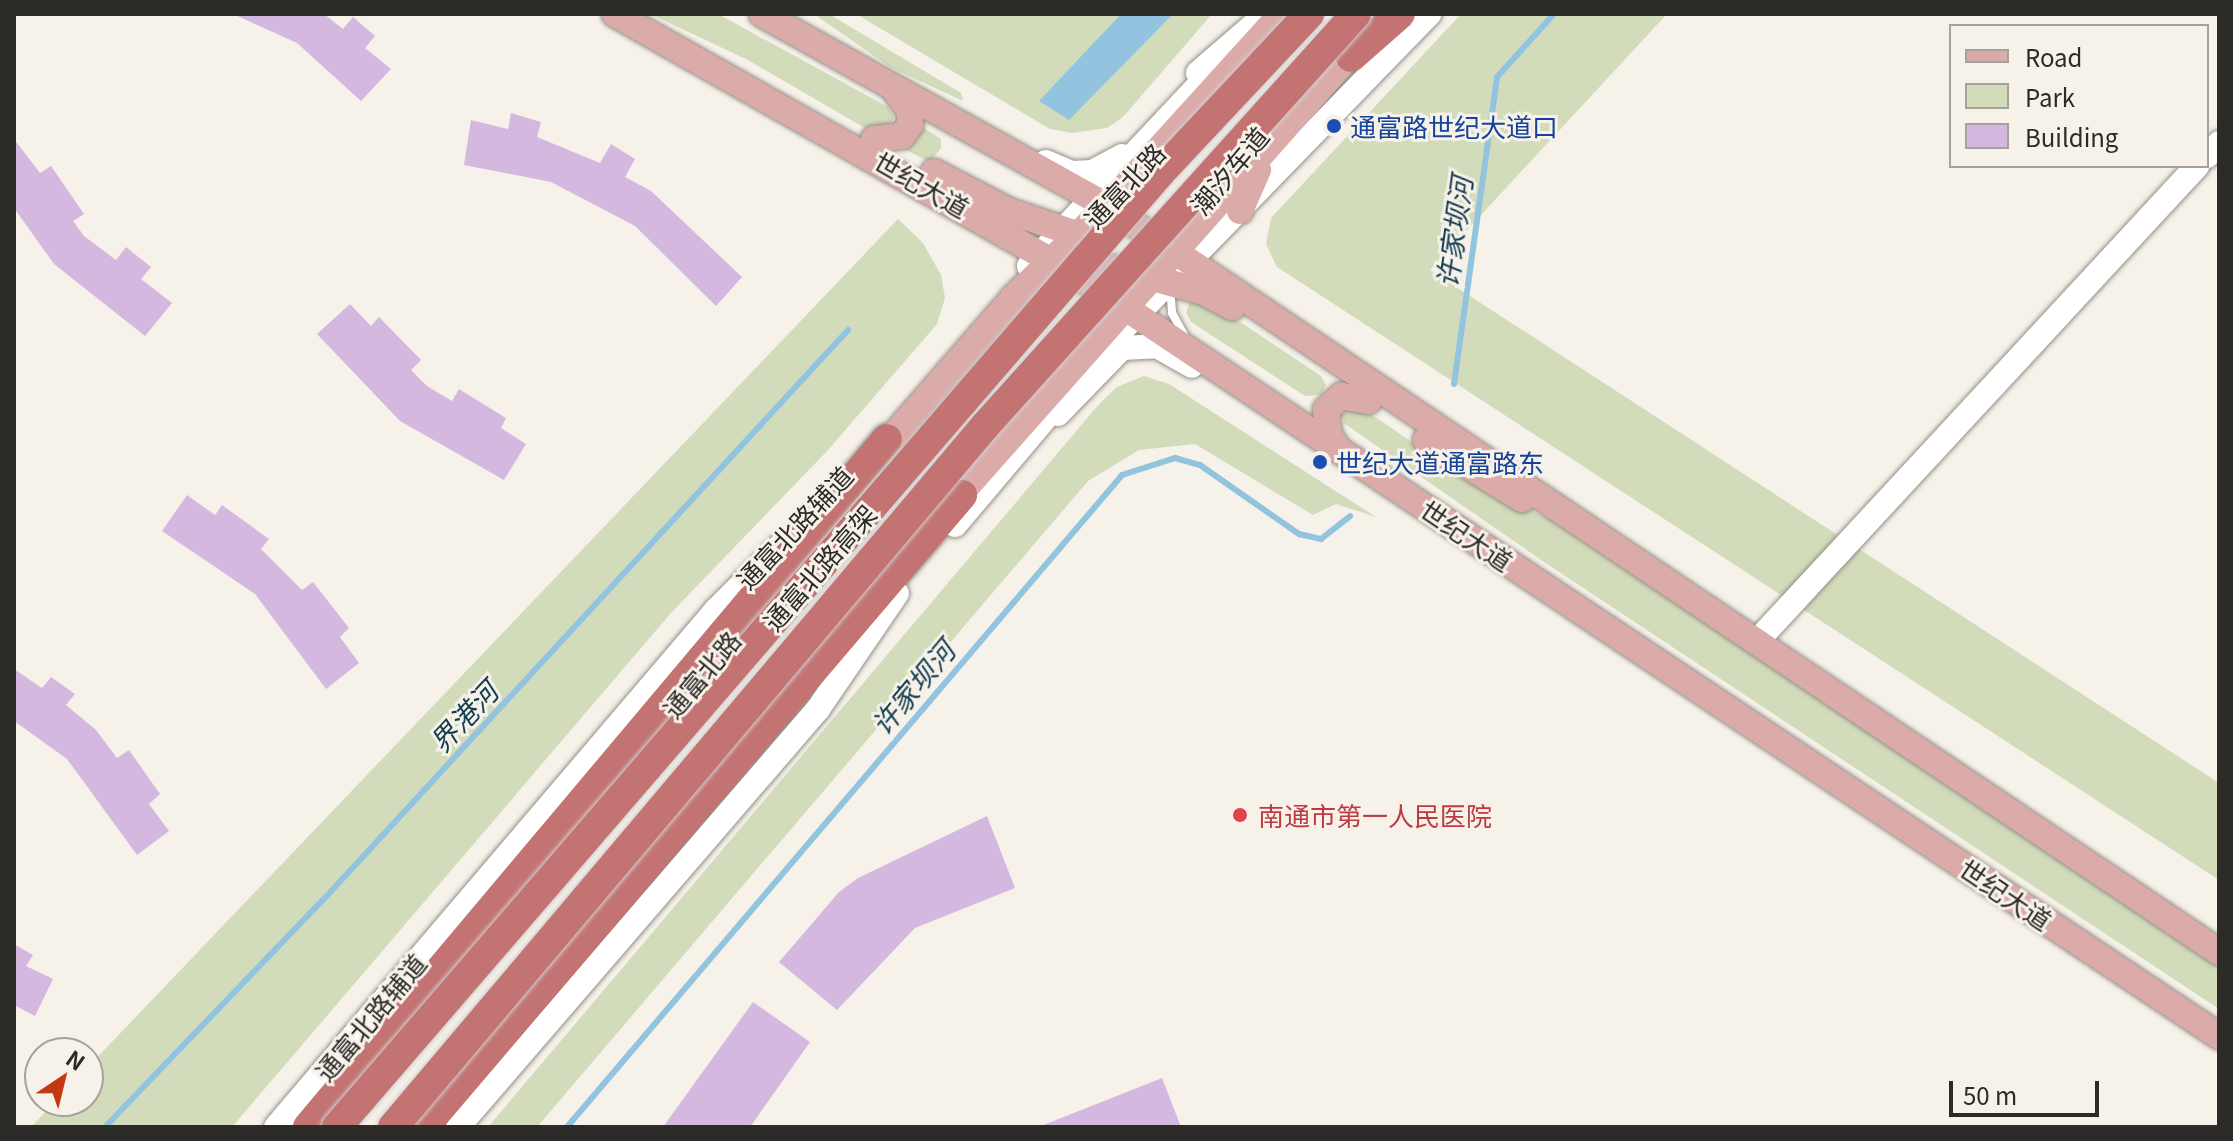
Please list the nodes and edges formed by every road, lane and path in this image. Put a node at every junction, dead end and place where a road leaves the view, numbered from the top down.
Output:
1 (615, 14) edge
2 (762, 14) edge
3 (1265, 14) edge
4 (1281, 14) edge
5 (1309, 14) edge
6 (1356, 14) edge
7 (1368, 14) edge
8 (1381, 14) edge
9 (1400, 14) edge
10 (1429, 14) edge
11 (1351, 57) junction
12 (850, 62) junction
13 (888, 84) junction
14 (874, 139) junction
15 (1284, 147) junction
16 (1129, 151) junction
17 (2199, 168) edge
18 (1100, 202) junction
19 (1212, 208) junction
20 (1070, 233) junction
21 (1148, 233) junction
22 (1182, 257) junction
23 (1055, 262) junction
24 (1161, 279) junction
25 (1009, 295) junction
26 (1132, 310) junction
27 (959, 350) junction
28 (1197, 354) junction
29 (1105, 362) junction
30 (1369, 401) junction
31 (887, 439) junction
32 (1329, 444) junction
33 (1013, 455) junction
34 (962, 495) junction
35 (1642, 562) junction
36 (874, 611) junction
37 (1759, 639) junction
38 (2219, 952) edge
39 (2219, 1036) edge
40 (276, 1127) edge
41 (308, 1127) edge
42 (318, 1127) edge
43 (337, 1127) edge
44 (393, 1127) edge
45 (422, 1127) edge
46 (458, 1127) edge

1 - 14 main road
1 - 23 main road, 世纪大道
2 - 12 main road
3 - 16 street
3 - 18 street
4 - 18 main road, 通富北路
5 - 43 highway, 通富北路高架, bridge
6 - 44 highway, 通富北路高架, bridge
7 - 19 lane, 潮汐车道
8 - 11 main road
9 - 11 highway
10 - 15 street
11 - 15 main road
12 - 13 main road
12 - 16 street
13 - 14 main road
13 - 18 main road
14 - 20 main road
15 - 19 main road
15 - 19 main road
16 - 18 lane
17 - 37 street
18 - 20 main road, 通富北路
18 - 21 main road
19 - 21 main road
19 - 22 main road
19 - 22 lane, 潮汐车道
20 - 21 main road
20 - 23 main road, 通富北路
21 - 22 main road
22 - 24 main road
22 - 35 main road
23 - 24 main road
23 - 25 main road, 通富北路
23 - 26 main road, 世纪大道
24 - 26 main road
24 - 28 lane
24 - 30 main road
25 - 27 main road, 通富北路
25 - 27 main road
26 - 28 main road, 世纪大道
26 - 29 lane
26 - 33 street
26 - 34 main road
27 - 31 main road, 通富北路
27 - 40 street, 通富北路辅道
28 - 32 main road, 世纪大道
29 - 32 street
29 - 33 street
30 - 32 main road
30 - 35 main road
31 - 41 highway
31 - 42 main road, 通富北路
32 - 39 main road, 世纪大道
33 - 34 street
33 - 36 street
34 - 36 highway
34 - 45 main road
35 - 37 main road
36 - 45 highway
36 - 46 street
37 - 38 main road

